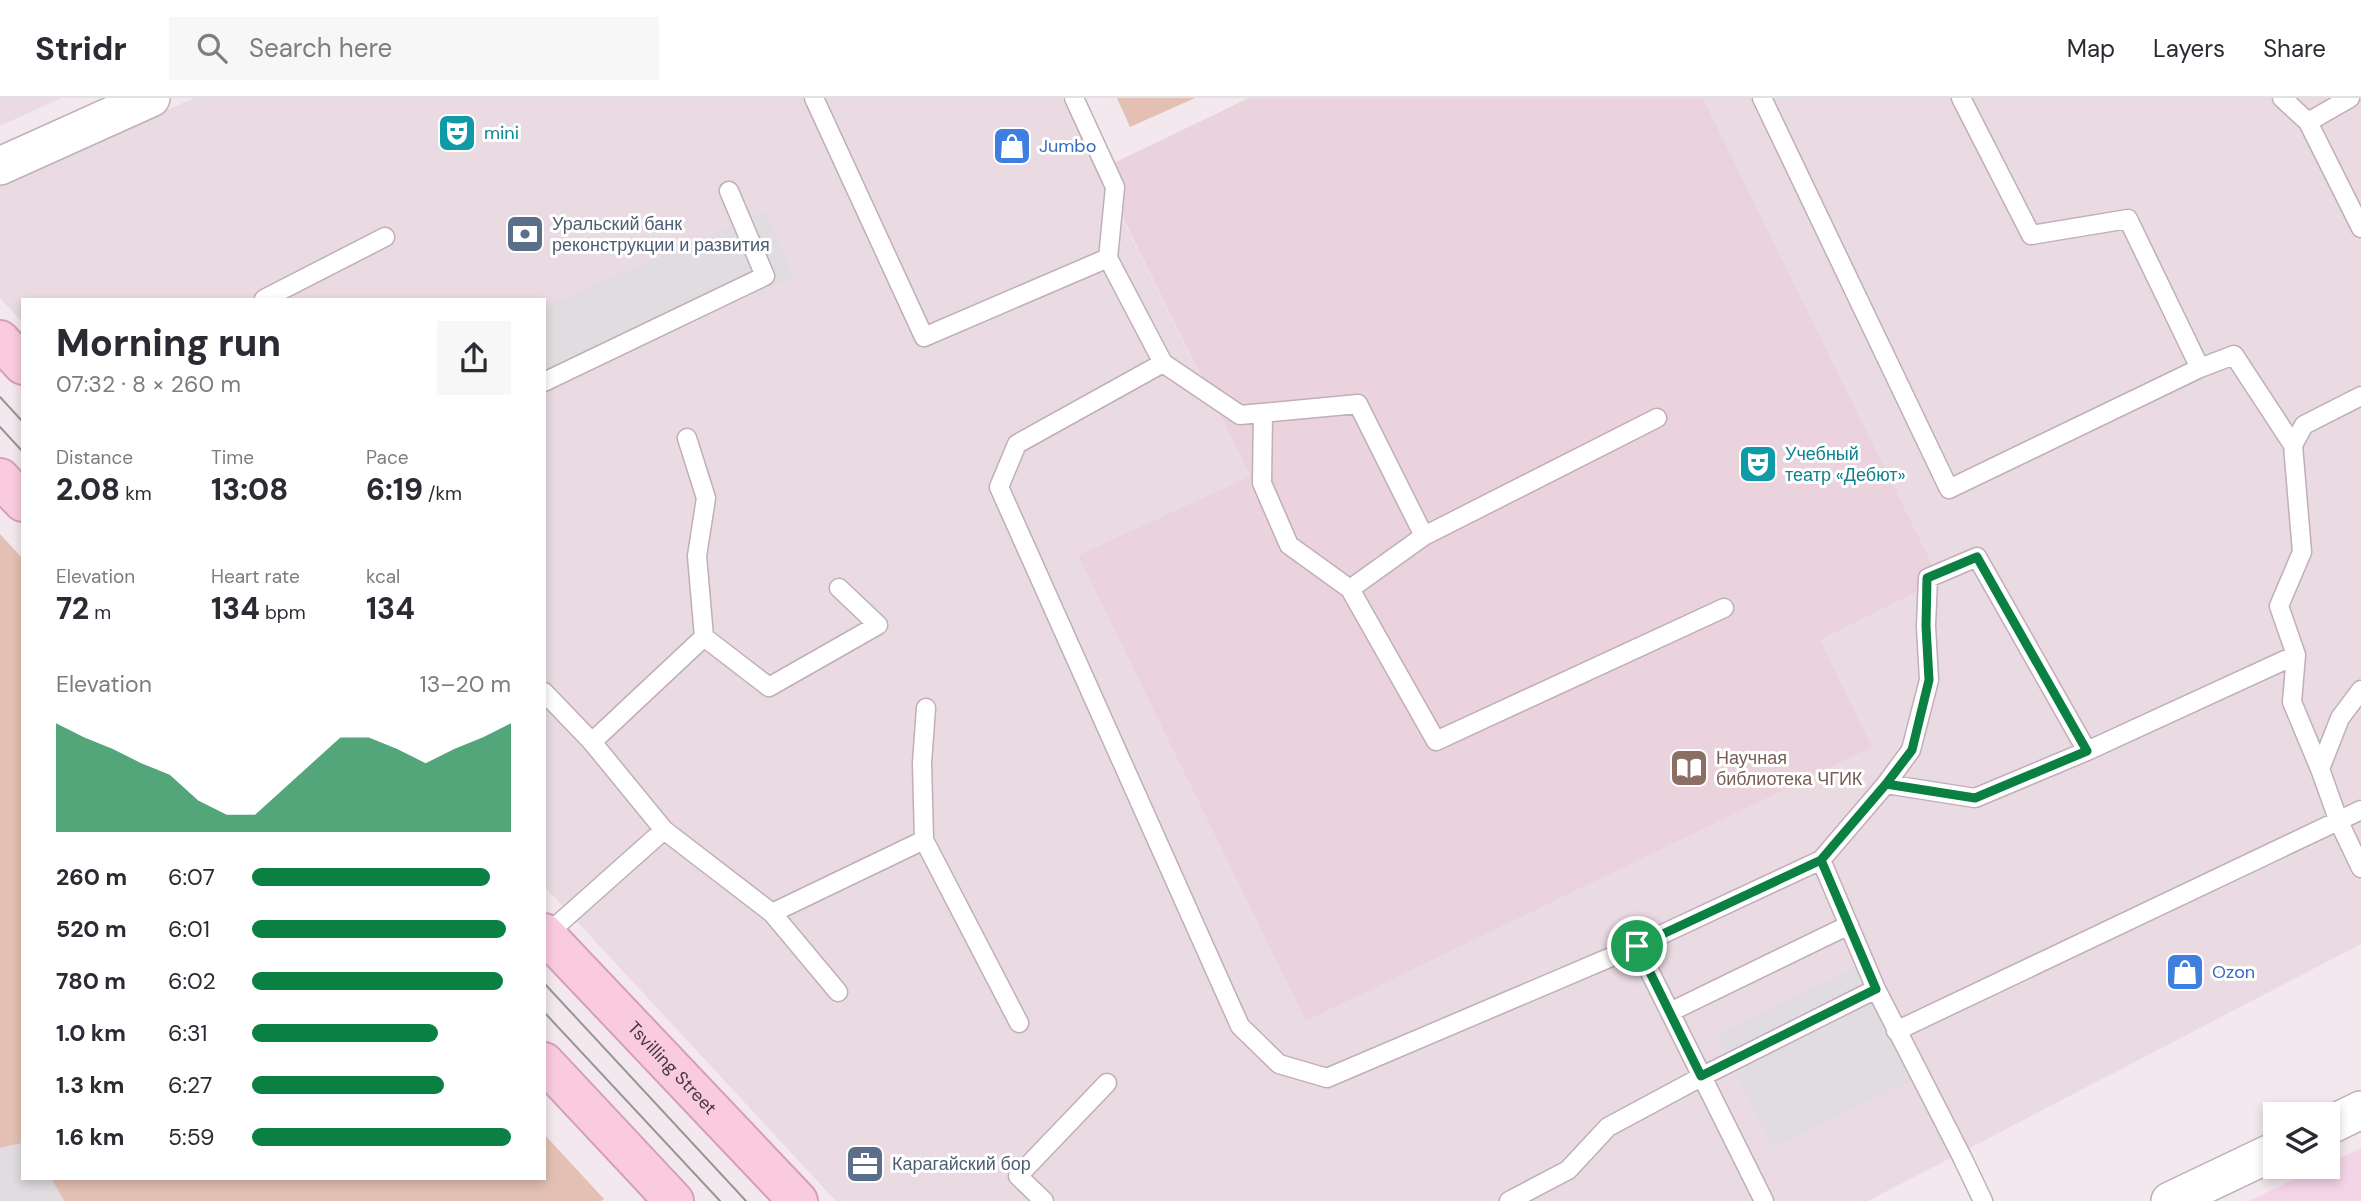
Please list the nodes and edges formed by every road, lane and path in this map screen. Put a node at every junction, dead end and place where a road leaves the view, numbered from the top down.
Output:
1 (151, 98) edge
2 (814, 98) edge
3 (1074, 98) edge
4 (1762, 98) edge
5 (1961, 98) edge
6 (2283, 98) edge
7 (2350, 98) edge
8 (2308, 122) junction
9 (0, 166) edge
10 (729, 191) dead end
11 (2361, 228) edge
12 (385, 237) dead end
13 (1108, 258) junction
14 (266, 298) edge
15 (0, 340) edge
16 (21, 363) edge
17 (1163, 363) junction
18 (2200, 368) junction
19 (546, 381) edge
20 (2361, 396) edge
21 (1264, 413) junction
22 (1657, 418) dead end
23 (687, 438) dead end
24 (2292, 444) junction
25 (0, 478) edge
26 (21, 500) edge
27 (1424, 536) junction
28 (839, 588) dead end
29 (1350, 589) junction
30 (1724, 608) dead end
31 (704, 637) junction
32 (2297, 655) junction
33 (2361, 690) edge
34 (546, 694) edge
35 (926, 708) dead end
36 (592, 742) junction
37 (2087, 751) junction
38 (2320, 769) junction
39 (1886, 784) junction
40 (2361, 810) edge
41 (2339, 822) junction
42 (664, 830) junction
43 (924, 839) junction
44 (1821, 860) junction
45 (2361, 868) edge
46 (772, 913) junction
47 (1849, 925) junction
48 (546, 933) edge
49 (546, 935) edge
50 (1637, 946) junction
51 (1876, 989) junction
52 (838, 992) dead end
53 (1670, 1012) junction
54 (1019, 1023) dead end
55 (1896, 1031) junction
56 (546, 1064) edge
57 (1701, 1076) junction
58 (1107, 1083) dead end
59 (2361, 1111) edge
60 (2340, 1121) edge
61 (2263, 1157) edge
62 (674, 1201) edge
63 (798, 1201) edge
64 (1044, 1201) edge
65 (1509, 1201) edge
66 (1764, 1201) edge
67 (1983, 1201) edge
68 (2169, 1201) edge

1 - 9 street
2 - 13 lane
3 - 13 lane
4 - 18 lane
5 - 18 lane
6 - 8 lane
7 - 8 lane
8 - 11 lane
10 - 19 lane
12 - 14 lane
13 - 17 lane
15 - 16 main road
17 - 21 lane
17 - 50 lane
18 - 24 lane
20 - 24 lane
21 - 27 lane
21 - 29 lane
22 - 27 lane
23 - 31 lane
24 - 32 lane
25 - 26 main road
27 - 29 lane
28 - 31 lane
29 - 30 lane
31 - 36 lane
32 - 37 lane
32 - 38 lane
33 - 38 lane
34 - 36 lane
35 - 43 lane
36 - 42 lane
37 - 39 lane
37 - 39 lane
38 - 41 lane
39 - 44 lane
40 - 41 lane
41 - 45 lane
41 - 55 lane
42 - 46 lane
42 - 48 lane
43 - 46 lane
43 - 54 lane
44 - 47 lane
44 - 50 lane
46 - 52 lane
47 - 51 lane
47 - 53 lane
49 - 63 main road, Tsvilling Street
50 - 53 lane
51 - 55 lane
51 - 57 lane
53 - 57 lane
55 - 67 lane
56 - 62 main road
57 - 65 lane
57 - 66 lane
58 - 64 lane
59 - 60 street
61 - 68 street

